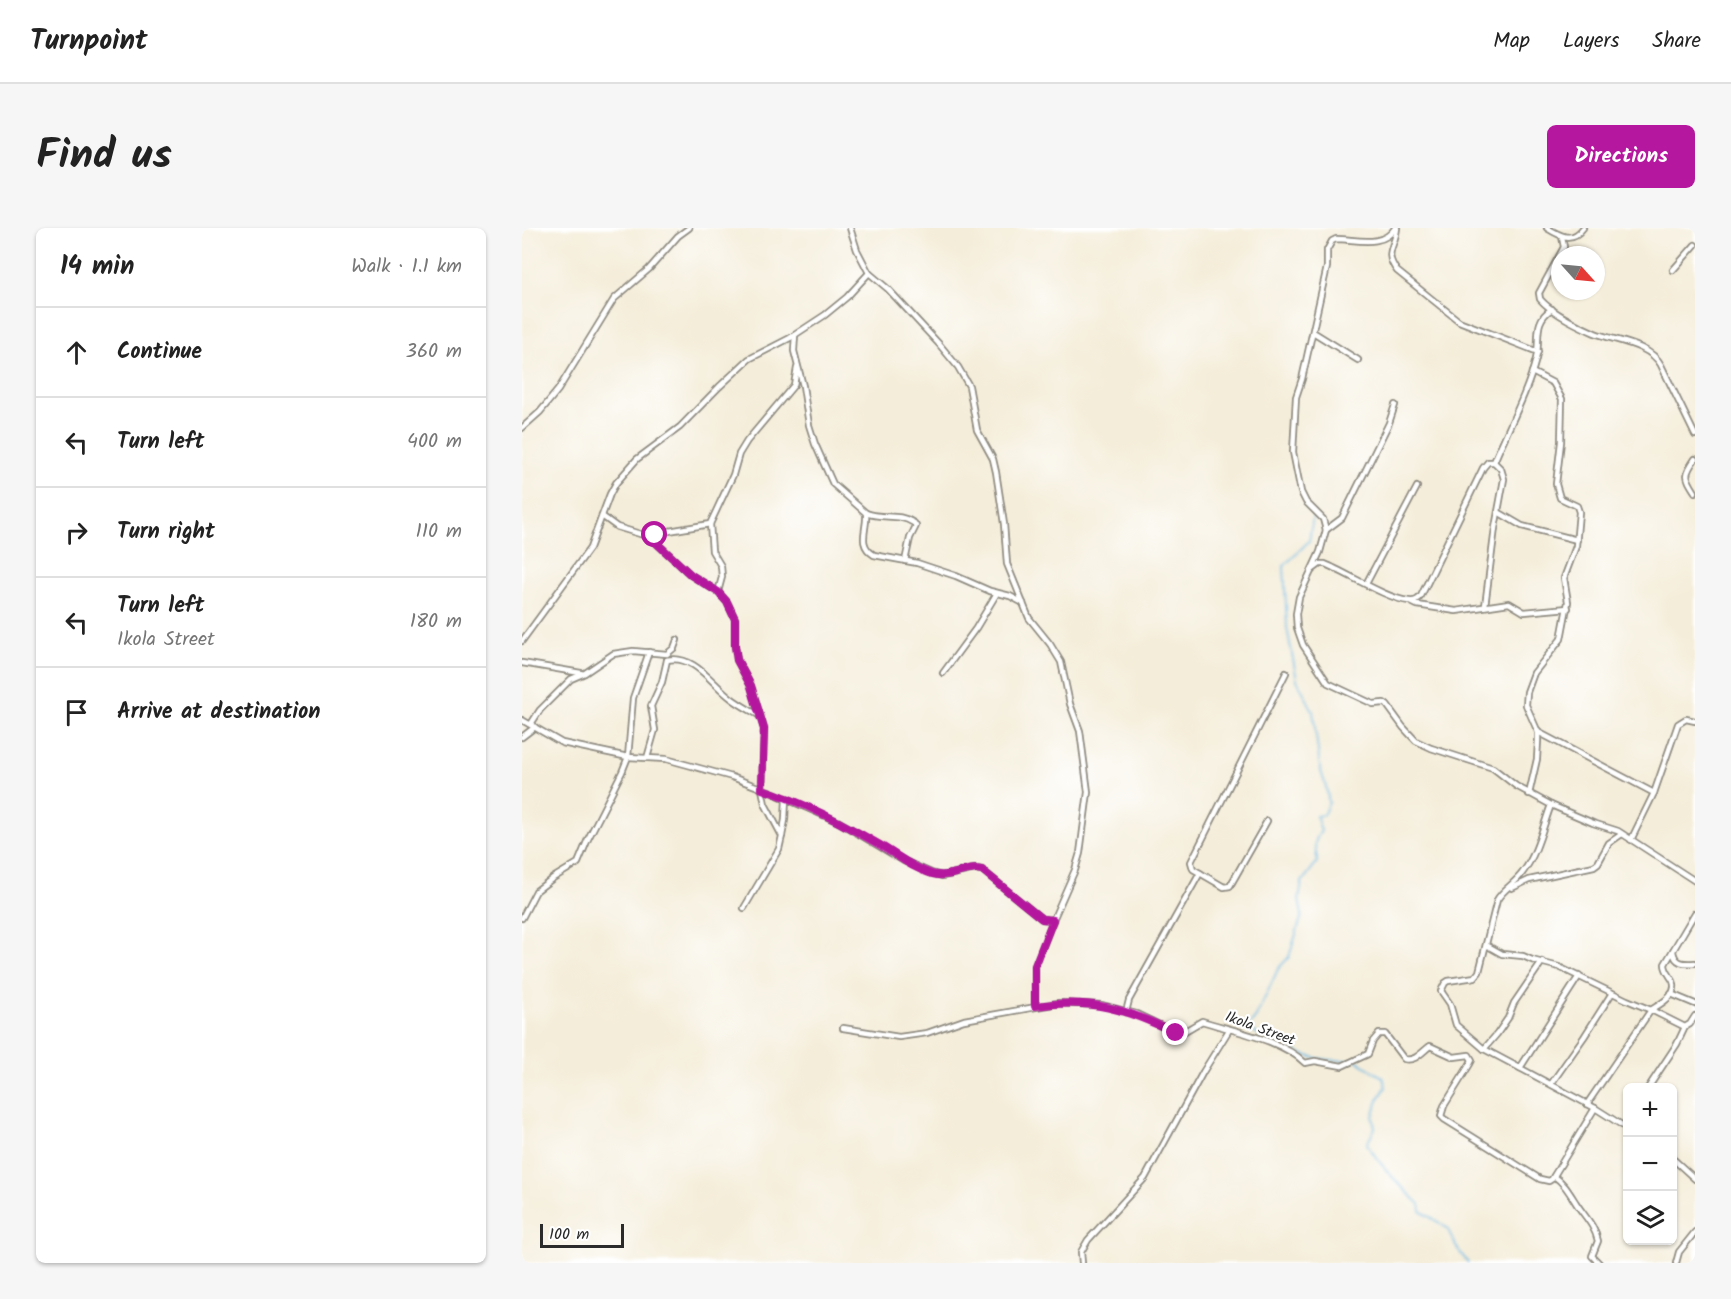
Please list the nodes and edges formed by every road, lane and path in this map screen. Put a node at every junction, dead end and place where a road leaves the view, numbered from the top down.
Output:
1 (688, 228) edge
2 (850, 228) edge
3 (1396, 228) edge
4 (1547, 228) edge
5 (1583, 228) edge
6 (1562, 237) junction
7 (1695, 245) edge
8 (1674, 270) dead end
9 (869, 273) junction
10 (1552, 309) junction
11 (1313, 332) junction
12 (795, 335) junction
13 (1538, 352) junction
14 (1358, 360) dead end
15 (798, 365) junction
16 (1532, 372) junction
17 (1395, 405) dead end
18 (522, 428) edge
19 (1695, 435) edge
20 (1695, 459) edge
21 (1494, 462) junction
22 (1416, 487) dead end
23 (1695, 492) edge
24 (1497, 512) junction
25 (866, 513) junction
26 (602, 516) junction
27 (710, 524) junction
28 (1326, 530) junction
29 (650, 537) junction
30 (1577, 540) junction
31 (905, 561) junction
32 (1312, 570) junction
33 (1366, 584) junction
34 (718, 592) junction
35 (997, 593) junction
36 (1411, 601) junction
37 (1023, 603) junction
38 (1485, 606) junction
39 (1568, 608) junction
40 (676, 640) dead end
41 (522, 641) edge
42 (650, 652) junction
43 (667, 654) junction
44 (668, 660) junction
45 (522, 663) edge
46 (585, 673) junction
47 (943, 673) dead end
48 (1286, 673) dead end
49 (760, 716) junction
50 (522, 720) edge
51 (1695, 721) edge
52 (533, 726) junction
53 (1538, 732) junction
54 (522, 737) edge
55 (628, 757) junction
56 (647, 758) junction
57 (762, 789) junction
58 (1654, 793) junction
59 (1528, 794) junction
60 (786, 798) junction
61 (1551, 805) junction
62 (1267, 822) dead end
63 (1622, 834) junction
64 (782, 836) junction
65 (1631, 840) junction
66 (1200, 873) junction
67 (1695, 881) edge
68 (1506, 890) junction
69 (744, 908) dead end
70 (1695, 913) edge
71 (522, 918) edge
72 (1053, 920) junction
73 (1486, 945) junction
74 (1672, 951) junction
75 (1542, 962) junction
76 (1695, 963) edge
77 (1579, 976) junction
78 (1612, 993) junction
79 (1671, 994) junction
80 (1695, 1005) edge
81 (1035, 1006) junction
82 (1651, 1010) junction
83 (1126, 1012) junction
84 (1695, 1016) edge
85 (1690, 1026) edge
86 (843, 1028) dead end
87 (1228, 1030) junction
88 (1484, 1049) junction
89 (1520, 1068) junction
90 (1651, 1083) edge
91 (1551, 1084) junction
92 (1587, 1104) junction
93 (1594, 1108) junction
94 (1623, 1125) edge
95 (1677, 1163) edge
96 (1554, 1176) junction
97 (1695, 1179) edge
98 (1695, 1232) edge
99 (1082, 1263) edge
100 (1599, 1263) edge
101 (1676, 1263) edge

1 - 18 street
2 - 9 street
3 - 11 street
3 - 13 street
4 - 6 street
5 - 6 street
6 - 10 street
7 - 8 street
9 - 12 street
9 - 37 street
10 - 13 street
10 - 19 street
11 - 14 street
11 - 28 street
12 - 15 street
12 - 26 street
13 - 16 street
15 - 25 street
15 - 27 street
16 - 21 street
16 - 30 street
17 - 28 street
20 - 23 street
21 - 24 street
21 - 36 street
22 - 33 street
24 - 30 street
24 - 38 street
25 - 31 street
25 - 31 street
26 - 29 street
26 - 41 street
27 - 29 street
27 - 34 street
28 - 32 street
29 - 34 street
30 - 39 street
31 - 35 street
32 - 33 street
32 - 59 street
33 - 36 street
34 - 49 street
35 - 37 street
35 - 47 street
36 - 38 street
37 - 72 street
38 - 39 street
39 - 53 street
40 - 43 street
42 - 43 street
42 - 46 street
42 - 55 street
43 - 44 street
44 - 49 street
44 - 56 street
45 - 46 street
46 - 52 street
48 - 66 street
49 - 57 street
50 - 52 street
51 - 58 street
52 - 54 street
52 - 55 street
53 - 58 street
53 - 59 street
55 - 56 street
55 - 71 street
56 - 57 street
57 - 60 street
57 - 64 street
58 - 65 street
59 - 61 street
60 - 64 street
60 - 72 street
61 - 63 street
61 - 68 street
62 - 66 street
63 - 65 street
63 - 68 street
64 - 69 street
65 - 67 street
66 - 83 street
68 - 73 street
70 - 74 street
72 - 81 street
73 - 75 street
73 - 88 street
74 - 76 street
74 - 79 street
75 - 77 street
75 - 88 street
77 - 78 street
77 - 89 street
78 - 82 street
78 - 91 street
79 - 80 street
79 - 82 street
81 - 83 street, Ikola Street
81 - 86 street, Ikola Street
82 - 85 street
82 - 92 street
83 - 87 street, Ikola Street
84 - 85 street
85 - 90 street
87 - 96 street, Ikola Street
87 - 99 street
88 - 89 street
89 - 91 street
91 - 92 street
92 - 93 street
93 - 94 street
93 - 96 street
95 - 97 street
96 - 100 street
98 - 101 street

